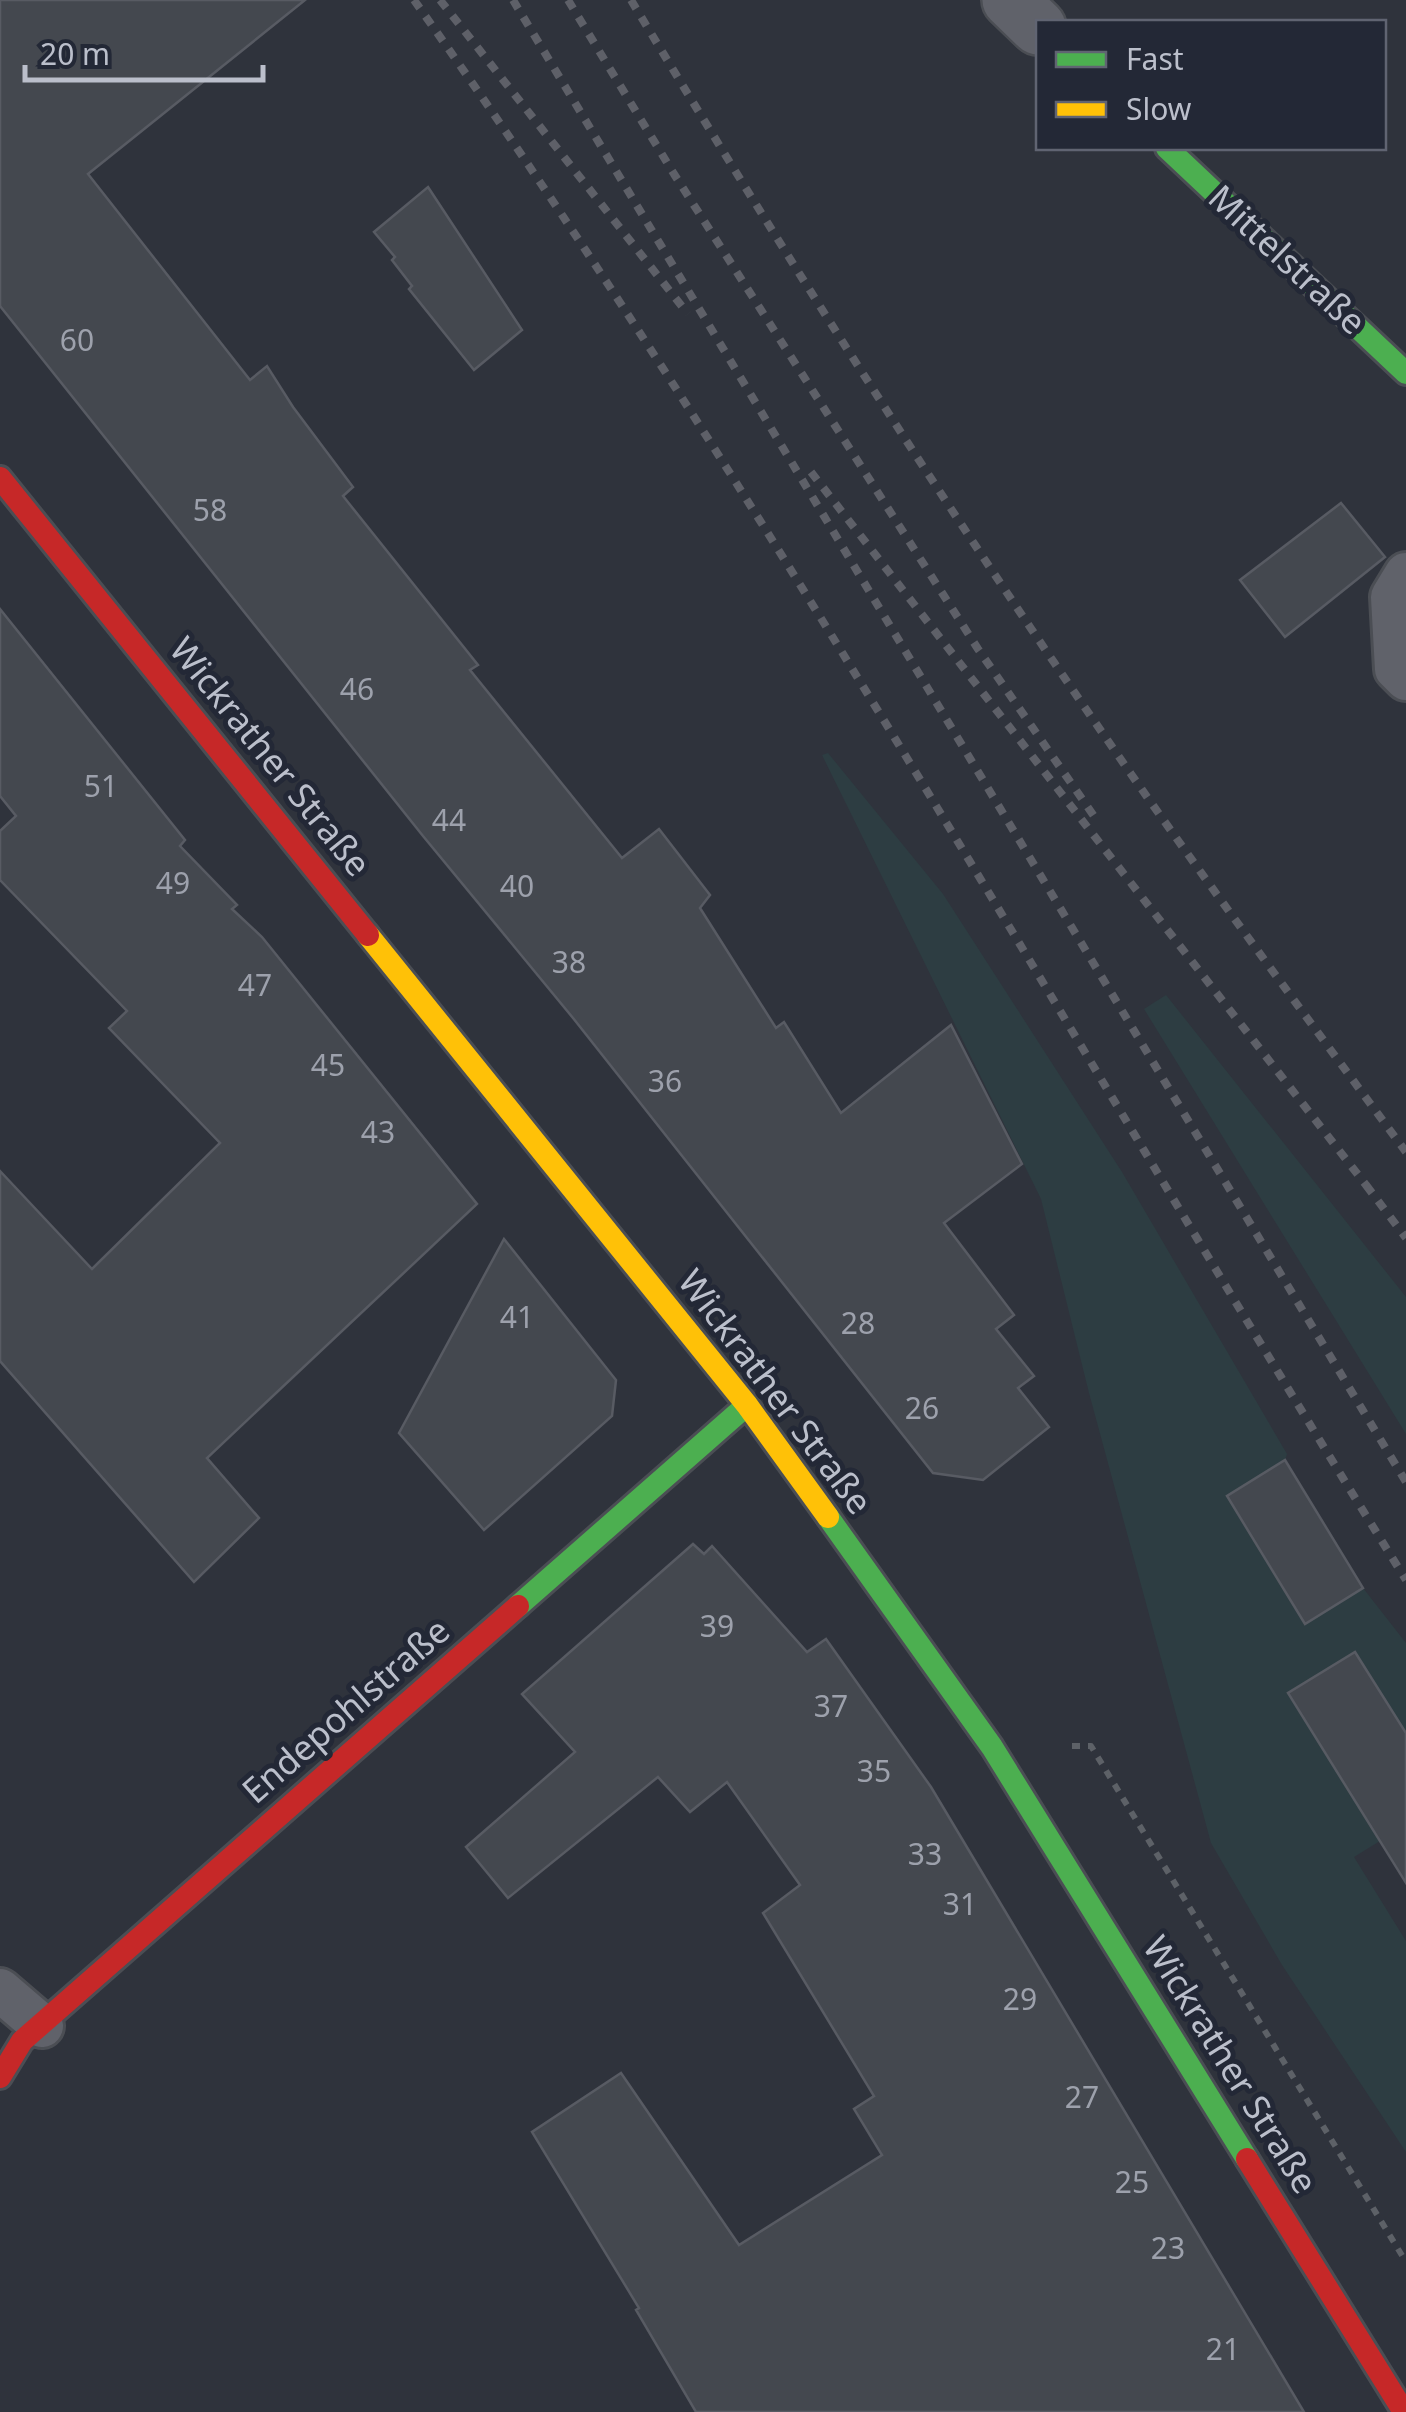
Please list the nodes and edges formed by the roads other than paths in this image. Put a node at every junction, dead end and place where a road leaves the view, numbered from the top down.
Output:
1 (1010, 0) edge
2 (1036, 25) edge
3 (1169, 150) edge
4 (1406, 372) edge
5 (0, 478) edge
6 (1406, 574) edge
7 (1406, 678) edge
8 (747, 1406) junction
9 (0, 1990) edge
10 (42, 2026) junction
11 (0, 2077) edge
12 (1404, 2412) edge

1 - 2 street
3 - 4 main road, Mittelstraße
5 - 8 main road, Wickrather Straße
6 - 7 lane
8 - 10 main road, Endepohlstraße
8 - 12 main road, Wickrather Straße
9 - 10 lane
10 - 11 main road, Endepohlstraße

